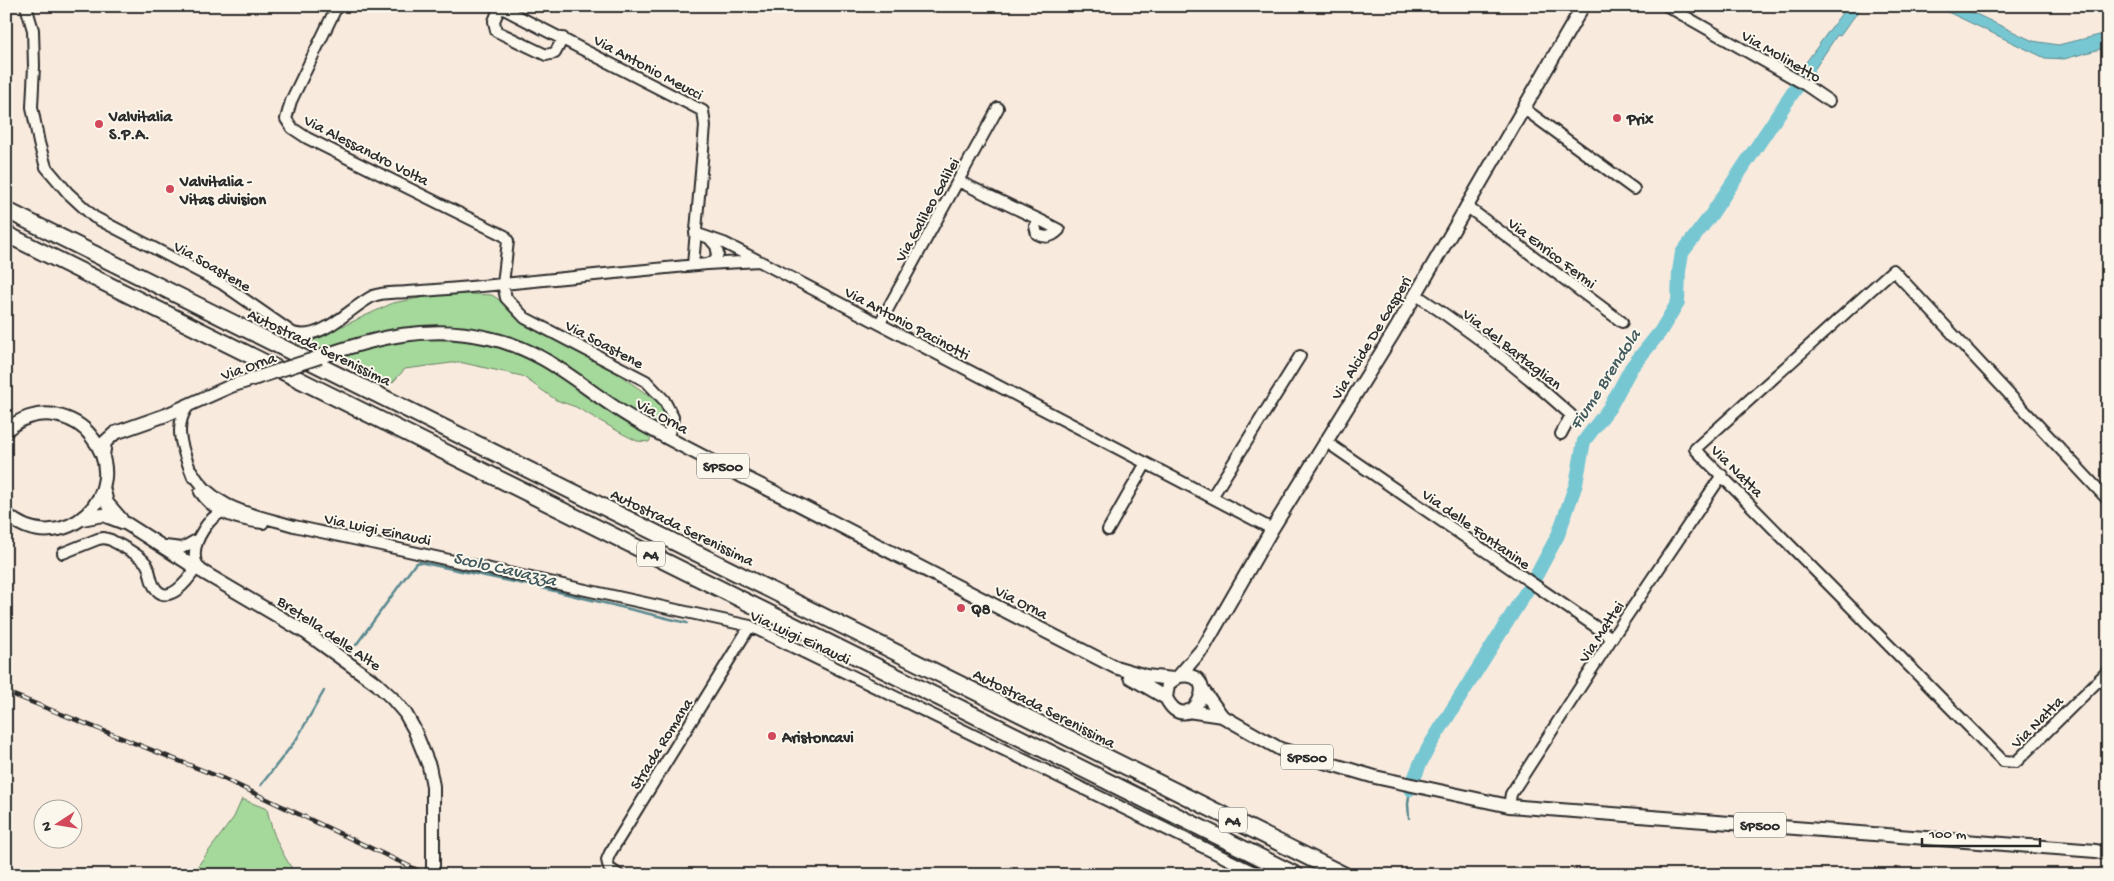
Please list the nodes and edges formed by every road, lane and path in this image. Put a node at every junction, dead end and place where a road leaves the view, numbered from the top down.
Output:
1 (26, 6) edge
2 (337, 6) edge
3 (1583, 6) edge
4 (1667, 6) edge
5 (499, 7) edge
6 (563, 38) junction
7 (1830, 101) dead end
8 (998, 108) dead end
9 (1523, 108) junction
10 (958, 181) junction
11 (1634, 190) dead end
12 (1466, 206) junction
13 (6, 210) edge
14 (1038, 219) dead end
15 (696, 233) junction
16 (6, 234) edge
17 (710, 238) junction
18 (759, 261) junction
19 (707, 264) junction
20 (693, 265) junction
21 (503, 284) junction
22 (1415, 294) junction
23 (1622, 322) dead end
24 (880, 323) junction
25 (1300, 356) dead end
26 (189, 405) junction
27 (154, 419) junction
28 (81, 426) junction
29 (120, 430) junction
30 (179, 430) junction
31 (6, 431) edge
32 (1561, 434) dead end
33 (667, 437) junction
34 (1325, 441) junction
35 (103, 458) junction
36 (1146, 463) junction
37 (191, 470) junction
38 (1722, 475) junction
39 (103, 487) junction
40 (1212, 497) junction
41 (205, 499) junction
42 (2108, 500) edge
43 (221, 512) junction
44 (6, 514) edge
45 (237, 518) junction
46 (82, 519) junction
47 (276, 521) junction
48 (127, 524) junction
49 (294, 526) junction
50 (207, 527) junction
51 (1272, 529) junction
52 (1108, 530) dead end
53 (198, 540) junction
54 (157, 543) junction
55 (63, 553) dead end
56 (201, 572) junction
57 (750, 626) junction
58 (1612, 638) junction
59 (1200, 653) junction
60 (1115, 667) junction
61 (2108, 671) edge
62 (1176, 677) junction
63 (1201, 688) junction
64 (1166, 698) junction
65 (1188, 711) junction
66 (1222, 716) junction
67 (1508, 806) junction
68 (2104, 851) edge
69 (433, 875) edge
70 (619, 875) edge
71 (1260, 875) edge
72 (1296, 875) edge
73 (1344, 875) edge

1 - 21 street, Via Soastene
2 - 21 street, Via Alessandro Volta
3 - 9 main road, Via Alcide De Gasperi
4 - 7 street, Via Molinetto
5 - 6 street, Via Antonio Meucci
5 - 6 street
6 - 15 street, Via Antonio Meucci
8 - 10 street, Via Galileo Galilei
9 - 11 street
9 - 12 main road, Via Alcide De Gasperi
10 - 14 street
10 - 24 street, Via Galileo Galilei
12 - 22 main road, Via Alcide De Gasperi
12 - 23 street, Via Enrico Fermi
13 - 73 highway, Autostrada Serenissima / A4
15 - 17 street
15 - 20 street, Via Antonio Meucci
16 - 72 highway, A4
17 - 18 street, Via Antonio Pacinotti
17 - 19 street
18 - 19 street
18 - 24 street, Via Antonio Pacinotti
19 - 20 street
20 - 21 street
21 - 33 street, Via Soastene
22 - 32 street, Via del Bartaglian
22 - 34 main road, Via Alcide De Gasperi
24 - 36 street, Via Antonio Pacinotti
25 - 40 street
26 - 27 main road, Via Orna
26 - 30 street
26 - 33 main road, Via Orna / SP500, bridge
27 - 29 main road, Via Orna
27 - 30 street
28 - 29 main road, Via Orna
28 - 31 main road
28 - 35 main road
29 - 35 main road
30 - 37 street, Via Luigi Einaudi
33 - 60 main road, Via Orna / SP500
34 - 51 main road, Via Alcide De Gasperi
34 - 58 street, Via delle Fontanine
35 - 39 main road
36 - 40 street, Via Antonio Pacinotti
36 - 52 street
37 - 41 street, Via Luigi Einaudi
37 - 47 street, Via Luigi Einaudi
38 - 42 street, Via Natta
38 - 58 street, Via Mattei
38 - 61 street, Via Natta
39 - 46 main road
39 - 48 main road
40 - 51 street, Via Antonio Pacinotti
41 - 43 street, Via Luigi Einaudi
41 - 50 street, Via Luigi Einaudi
43 - 45 street, Via Luigi Einaudi
43 - 47 street, Via Luigi Einaudi
43 - 50 street
44 - 46 main road
45 - 49 street, Via Luigi Einaudi
45 - 50 street, Via Luigi Einaudi
46 - 48 main road, Bretella delle Alte
47 - 49 street, Via Luigi Einaudi
48 - 54 main road, Bretella delle Alte
49 - 57 street, Via Luigi Einaudi
50 - 53 street
51 - 59 main road, Via Alcide De Gasperi
53 - 54 street
53 - 56 street
54 - 56 main road, Bretella delle Alte
55 - 56 street
56 - 69 main road, Bretella delle Alte
57 - 70 street, Strada Romana
57 - 71 street, Via Luigi Einaudi
58 - 67 street, Via Mattei
59 - 62 main road
59 - 63 main road, Via Alcide De Gasperi
60 - 62 main road, Via Orna / SP500
60 - 64 main road, SP500
62 - 63 main road, SP500
62 - 64 main road
63 - 65 main road
63 - 66 main road, SP500
64 - 65 main road, SP500
65 - 66 main road, SP500
66 - 67 main road, SP500
67 - 68 main road, SP500

